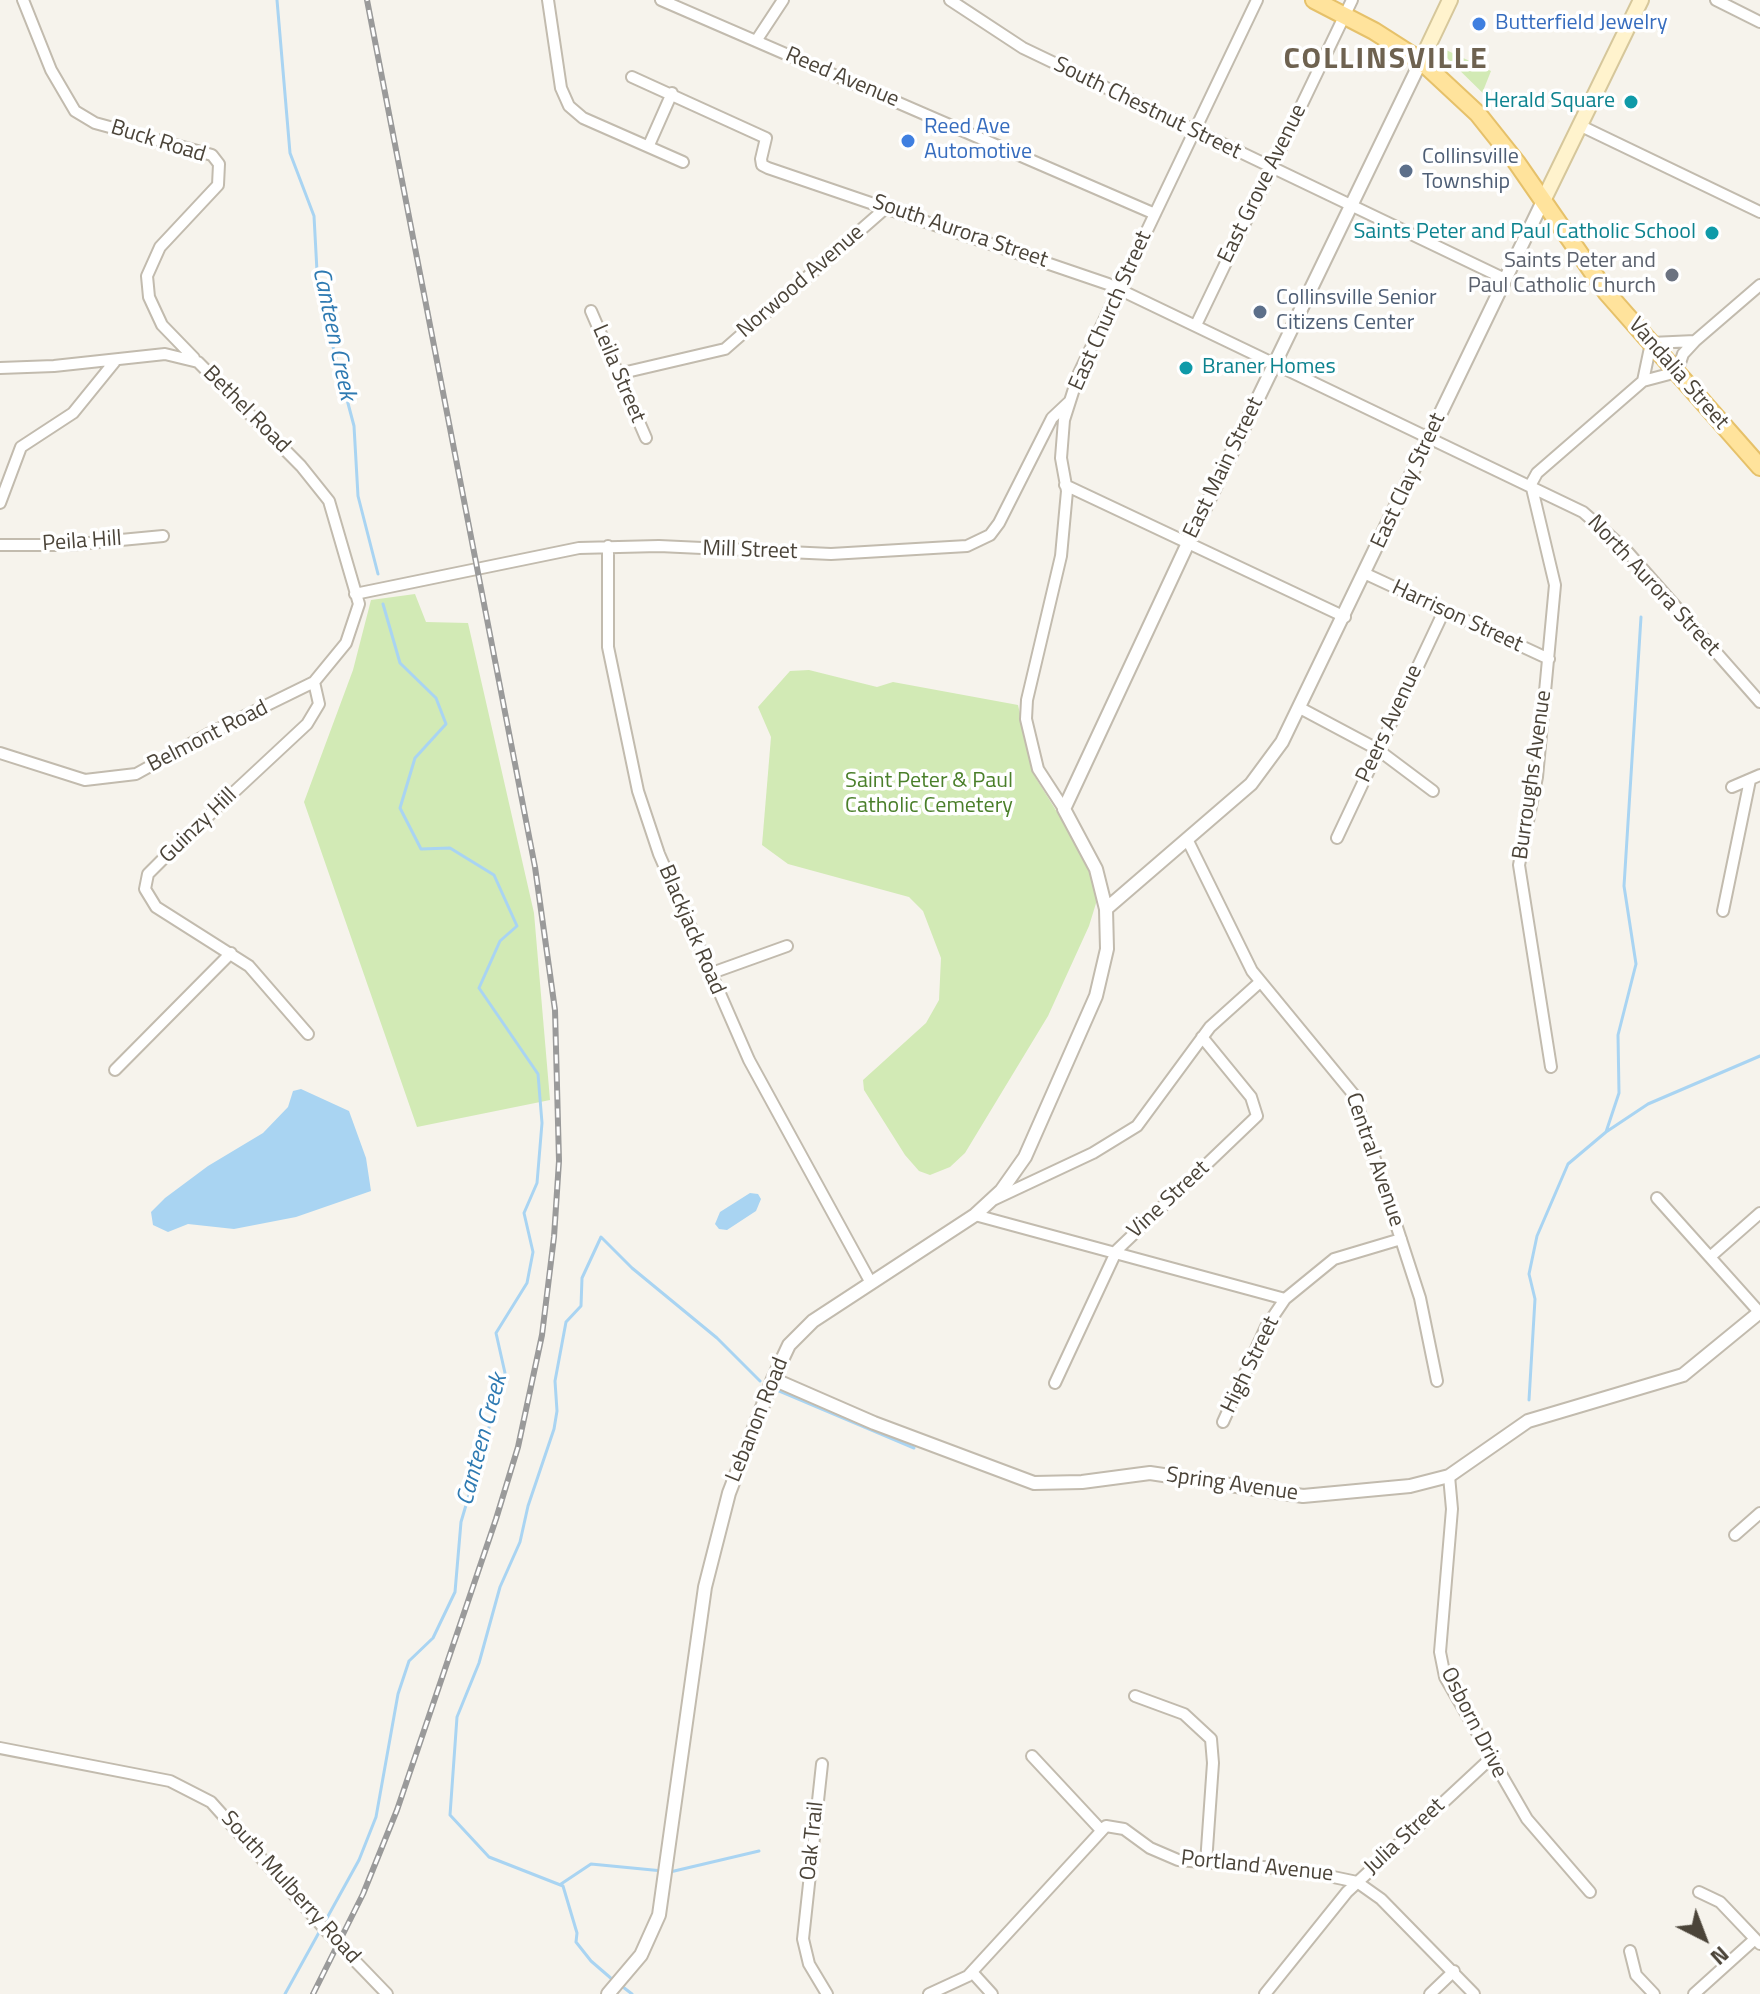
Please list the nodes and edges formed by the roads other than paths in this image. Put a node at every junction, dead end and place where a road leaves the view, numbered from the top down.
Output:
1 (23, 0) edge
2 (548, 0) edge
3 (661, 0) edge
4 (783, 0) edge
5 (950, 0) edge
6 (1257, 0) edge
7 (1314, 0) edge
8 (1450, 0) edge
9 (1641, 0) edge
10 (1716, 0) edge
11 (1349, 8) edge
12 (1760, 22) edge
13 (756, 41) junction
14 (1421, 61) junction
15 (632, 77) dead end
16 (672, 93) junction
17 (1579, 125) junction
18 (1195, 132) junction
19 (649, 145) junction
20 (683, 162) dead end
21 (1270, 169) junction
22 (1543, 201) junction
23 (888, 206) junction
24 (1350, 207) junction
25 (1760, 212) edge
26 (1155, 214) junction
27 (1505, 279) junction
28 (1760, 285) edge
29 (1118, 288) junction
30 (591, 311) dead end
31 (1196, 325) junction
32 (1695, 341) junction
33 (1651, 343) junction
34 (116, 360) junction
35 (198, 362) junction
36 (1275, 362) junction
37 (0, 368) edge
38 (1677, 372) junction
39 (618, 374) junction
40 (1643, 381) junction
41 (1070, 401) junction
42 (1431, 436) junction
43 (646, 438) dead end
44 (1757, 460) edge
45 (1531, 484) junction
46 (1065, 485) junction
47 (0, 503) edge
48 (163, 536) dead end
49 (1189, 541) junction
50 (0, 545) edge
51 (608, 546) junction
52 (1366, 574) junction
53 (355, 594) junction
54 (1444, 611) junction
55 (1345, 617) junction
56 (1549, 659) junction
57 (314, 682) junction
58 (1760, 702) edge
59 (1300, 708) junction
60 (1377, 749) junction
61 (0, 753) edge
62 (1755, 778) edge
63 (1732, 787) dead end
64 (1433, 791) dead end
65 (1064, 809) junction
66 (1337, 838) dead end
67 (1187, 839) junction
68 (1106, 909) junction
69 (1723, 911) dead end
70 (787, 946) dead end
71 (231, 953) junction
72 (709, 974) junction
73 (1260, 982) junction
74 (308, 1034) dead end
75 (1202, 1037) junction
76 (1551, 1067) dead end
77 (115, 1070) dead end
78 (1657, 1198) dead end
79 (992, 1201) junction
80 (1760, 1213) edge
81 (975, 1215) junction
82 (1401, 1239) junction
83 (1116, 1252) junction
84 (1710, 1257) junction
85 (871, 1283) junction
86 (1285, 1299) junction
87 (1760, 1313) edge
88 (773, 1379) junction
89 (1437, 1381) dead end
90 (1055, 1383) dead end
91 (1223, 1422) dead end
92 (1449, 1476) junction
93 (1760, 1513) edge
94 (1735, 1535) dead end
95 (1135, 1696) dead end
96 (0, 1748) edge
97 (1032, 1756) dead end
98 (1490, 1759) junction
99 (822, 1764) dead end
100 (1101, 1830) junction
101 (1206, 1863) junction
102 (1357, 1882) junction
103 (1590, 1892) dead end
104 (1699, 1892) dead end
105 (1758, 1941) edge
106 (1630, 1951) dead end
107 (1454, 1971) junction
108 (972, 1972) junction
109 (387, 1994) edge
110 (608, 1994) edge
111 (827, 1994) edge
112 (929, 1994) edge
113 (992, 1994) edge
114 (1265, 1994) edge
115 (1430, 1994) edge
116 (1474, 1994) edge
117 (1654, 1994) edge
118 (1694, 1994) edge

1 - 35 street, Buck Road
2 - 19 street
3 - 13 street, Reed Avenue
4 - 13 street
5 - 18 street, South Chestnut Street
6 - 18 street, East Church Street
7 - 11 main road, Vandalia Street
8 - 14 main road, East Main Street
9 - 17 main road, East Clay Street
10 - 12 street
11 - 14 main road, Vandalia Street
11 - 21 street, East Grove Avenue
13 - 26 street, Reed Avenue
14 - 22 main road, Vandalia Street
14 - 24 street, East Main Street
15 - 16 street, South Aurora Street
16 - 19 street
16 - 23 street, South Aurora Street
17 - 22 main road, East Clay Street
17 - 25 street
18 - 21 street, South Chestnut Street
18 - 26 street, East Church Street
19 - 20 street
21 - 24 street, South Chestnut Street
21 - 31 street, East Grove Avenue
22 - 27 street, East Clay Street
22 - 33 main road, Vandalia Street
23 - 29 street, South Aurora Street
23 - 39 street, Norwood Avenue
24 - 27 street, South Chestnut Street
24 - 36 street, East Main Street
26 - 29 street, East Church Street
27 - 42 street, East Clay Street
28 - 32 street
29 - 31 street, South Aurora Street
29 - 41 street, East Church Street
30 - 39 street, Leila Street
31 - 36 street, South Aurora Street
32 - 33 street
32 - 38 street
33 - 38 main road, Vandalia Street
33 - 40 street
34 - 35 street, Bethel Road
34 - 37 street, Bethel Road
34 - 47 street
35 - 53 street, Bethel Road
36 - 42 street, North Aurora Street
36 - 49 street, East Main Street
38 - 40 street
38 - 44 main road, Vandalia Street
39 - 43 street, Leila Street
40 - 45 street
41 - 46 street, East Church Street
41 - 51 street, Mill Street
42 - 45 street, North Aurora Street
42 - 52 street, East Clay Street
45 - 56 street, Burroughs Avenue
45 - 58 street, North Aurora Street
46 - 49 street
46 - 65 street, East Church Street
48 - 50 street, Peila Hill
49 - 55 street
49 - 65 street, East Main Street
51 - 53 street, Mill Street
51 - 72 street, Blackjack Road
52 - 54 street, Harrison Street
52 - 55 street, East Clay Street
53 - 57 street, Belmont Road
54 - 56 street, Harrison Street
54 - 60 street, Peers Avenue
55 - 59 street, East Clay Street
56 - 76 street, Burroughs Avenue
57 - 61 street, Belmont Road
57 - 71 street, Guinzy Hill
59 - 60 street
59 - 67 street, East Clay Street
60 - 64 street
60 - 66 street, Peers Avenue
62 - 63 street
62 - 69 street
65 - 68 street, East Church Street
67 - 68 street, East Clay Street
67 - 73 street, Central Avenue
68 - 79 street, Lebanon Road
70 - 72 street
71 - 74 street, Guinzy Hill
71 - 77 street
72 - 85 street, Blackjack Road
73 - 75 street
73 - 82 street, Central Avenue
75 - 79 street
75 - 83 street, Vine Street
78 - 84 street
79 - 81 street, Lebanon Road
80 - 84 street
81 - 83 street
81 - 85 street, Lebanon Road
82 - 86 street, High Street
82 - 89 street, Central Avenue
83 - 86 street
83 - 90 street, Vine Street
84 - 87 street
85 - 88 street, Lebanon Road
86 - 91 street, High Street
87 - 92 street, Spring Avenue
88 - 92 street, Spring Avenue
88 - 110 street, Lebanon Road
92 - 98 street, Osborn Drive
93 - 94 street
95 - 101 street
96 - 109 street, South Mulberry Road
97 - 100 street
98 - 102 street, Julia Street
98 - 103 street, Osborn Drive
99 - 111 street, Oak Trail
100 - 101 street, Portland Avenue
100 - 108 street
101 - 102 street, Portland Avenue
102 - 107 street, Portland Avenue
102 - 114 street, Julia Street
104 - 105 street
105 - 118 street
106 - 117 street
107 - 115 street
107 - 116 street, Portland Avenue
108 - 112 street
108 - 113 street

